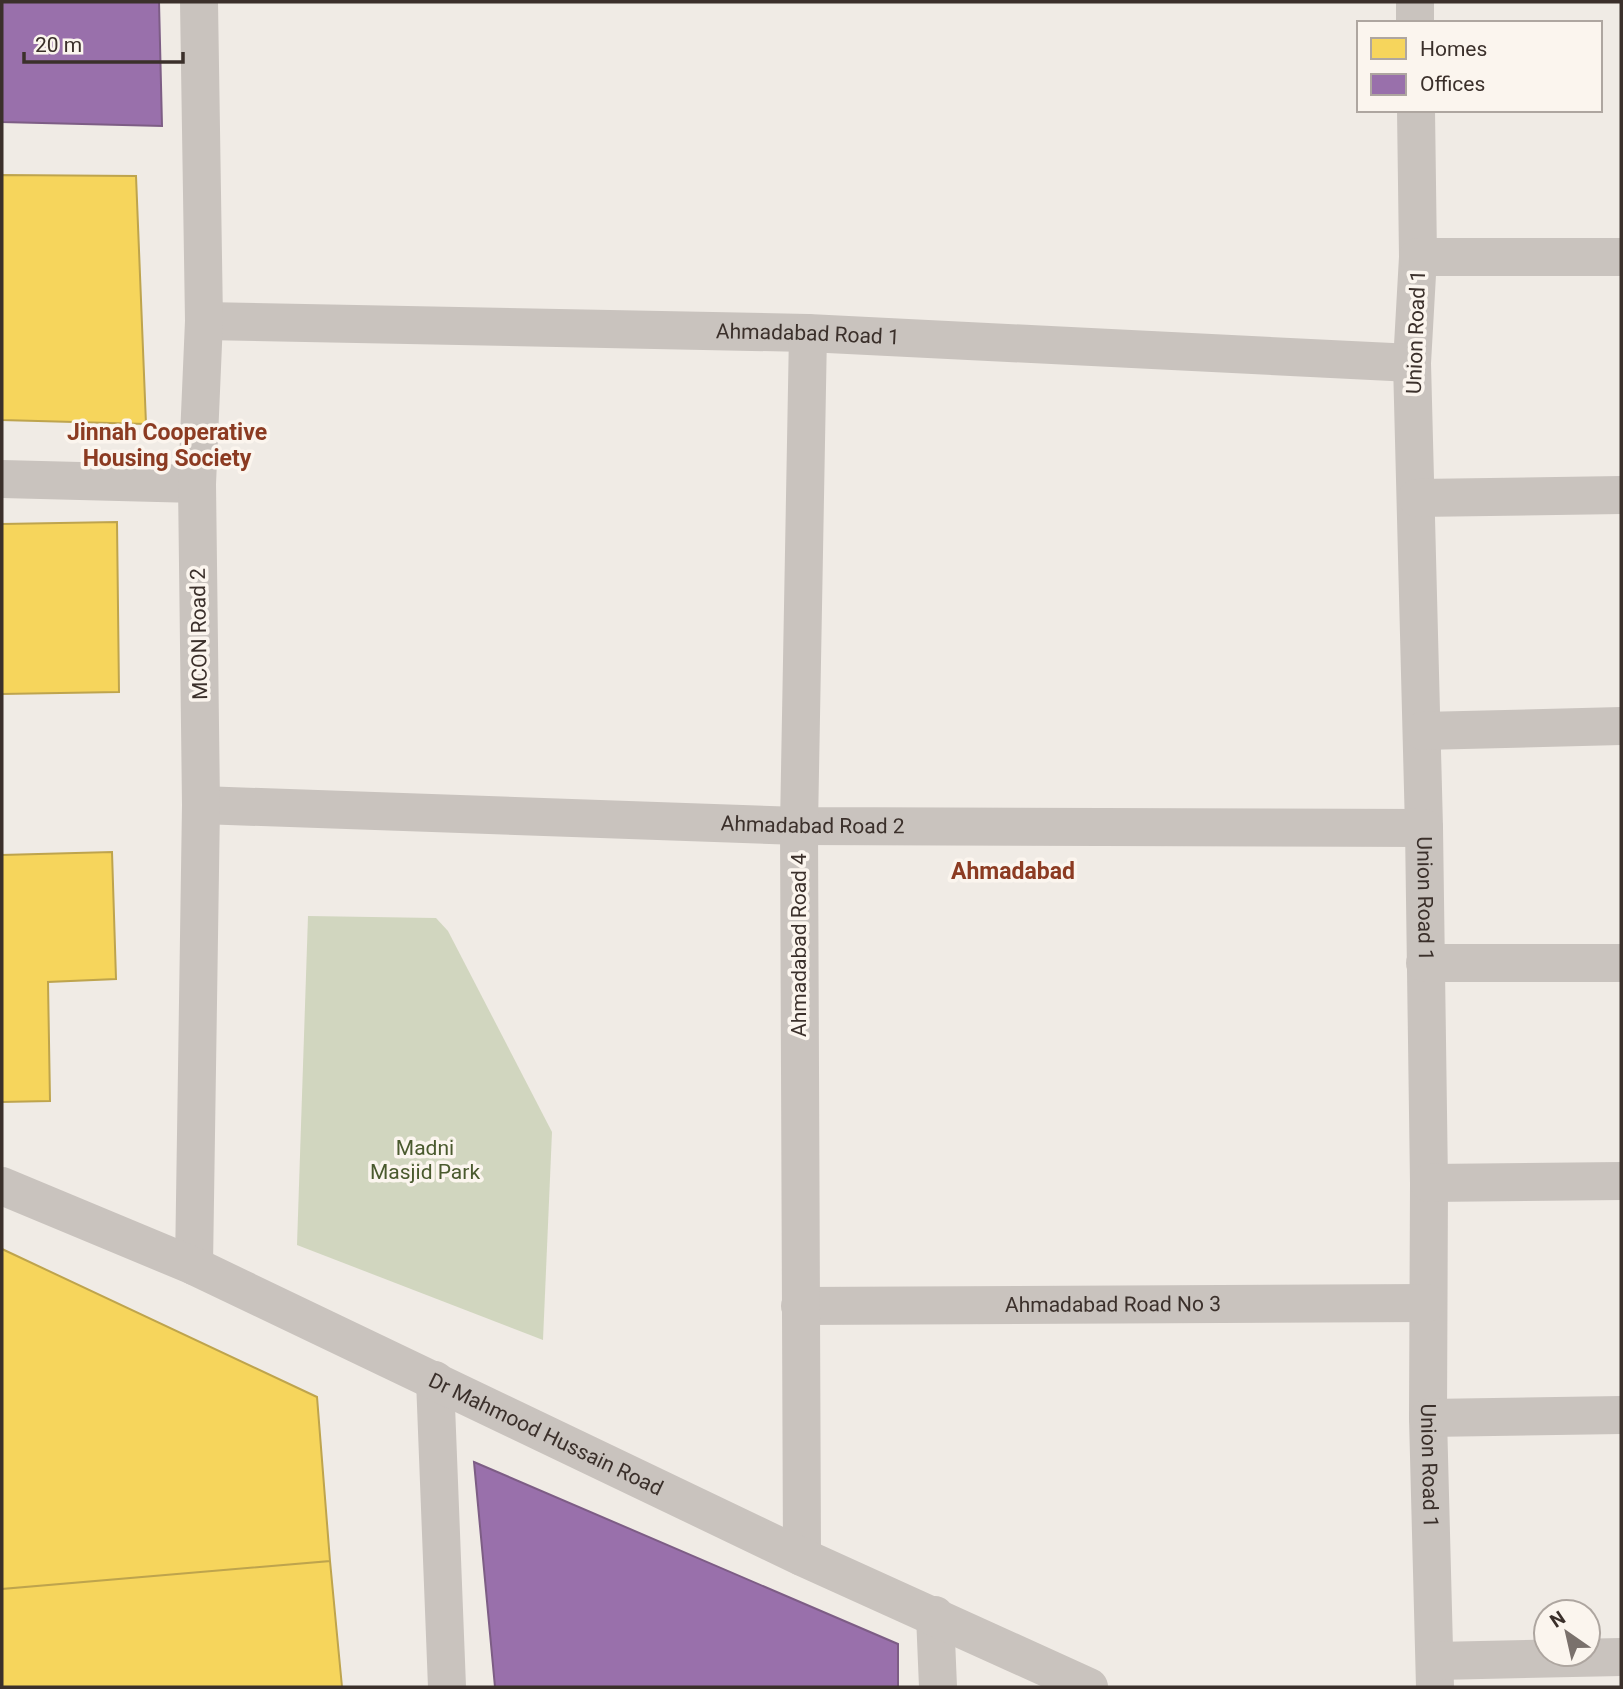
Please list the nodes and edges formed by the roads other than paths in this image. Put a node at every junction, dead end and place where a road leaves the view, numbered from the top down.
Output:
1 (199, 2) edge
2 (1415, 2) edge
3 (1415, 21) edge
4 (1416, 112) edge
5 (1418, 257) junction
6 (1621, 257) edge
7 (204, 321) junction
8 (808, 333) junction
9 (1412, 363) junction
10 (2, 479) edge
11 (197, 484) junction
12 (1621, 495) edge
13 (1417, 498) junction
14 (1621, 726) edge
15 (1422, 731) junction
16 (201, 805) junction
17 (799, 825) junction
18 (1424, 828) junction
19 (1425, 963) junction
20 (1621, 963) edge
21 (1621, 1181) edge
22 (1429, 1183) junction
23 (2, 1186) edge
24 (194, 1266) junction
25 (1427, 1303) junction
26 (800, 1306) junction
27 (435, 1380) junction
28 (1621, 1415) edge
29 (1428, 1418) junction
30 (802, 1557) junction
31 (935, 1615) junction
32 (1621, 1657) edge
33 (1436, 1674) edge
34 (447, 1687) edge
35 (938, 1687) edge
36 (1089, 1687) edge

1 - 7 street, MCON Road 2
2 - 3 street
4 - 5 street, Union Road 1
5 - 6 street
5 - 9 street, Union Road 1
7 - 8 street, Ahmadabad Road 1
7 - 11 street, MCON Road 2
8 - 9 street, Ahmadabad Road 1
8 - 17 street, Ahmadabad Road 4
9 - 13 street, Union Road 1
10 - 11 street
11 - 16 street, MCON Road 2
12 - 13 street
13 - 15 street, Union Road 1
14 - 15 street
15 - 18 street, Union Road 1
16 - 17 street, Ahmadabad Road 2
16 - 24 street, MCON Road 2
17 - 18 street, Ahmadabad Road 2
17 - 26 street, Ahmadabad Road 4
18 - 19 street, Union Road 1
19 - 20 street
19 - 22 street, Union Road 1
21 - 22 street
22 - 25 street, Union Road 1
23 - 24 street, Dr Mahmood Hussain Road
24 - 27 street, Dr Mahmood Hussain Road
25 - 26 street, Ahmadabad Road No 3
25 - 29 street, Union Road 1
26 - 30 street, Ahmadabad Road 4
27 - 30 street, Dr Mahmood Hussain Road
27 - 34 street
28 - 29 street
29 - 33 street, Union Road 1
30 - 31 street, Dr Mahmood Hussain Road
31 - 35 street
31 - 36 street, Dr Mahmood Hussain Road
32 - 33 street

